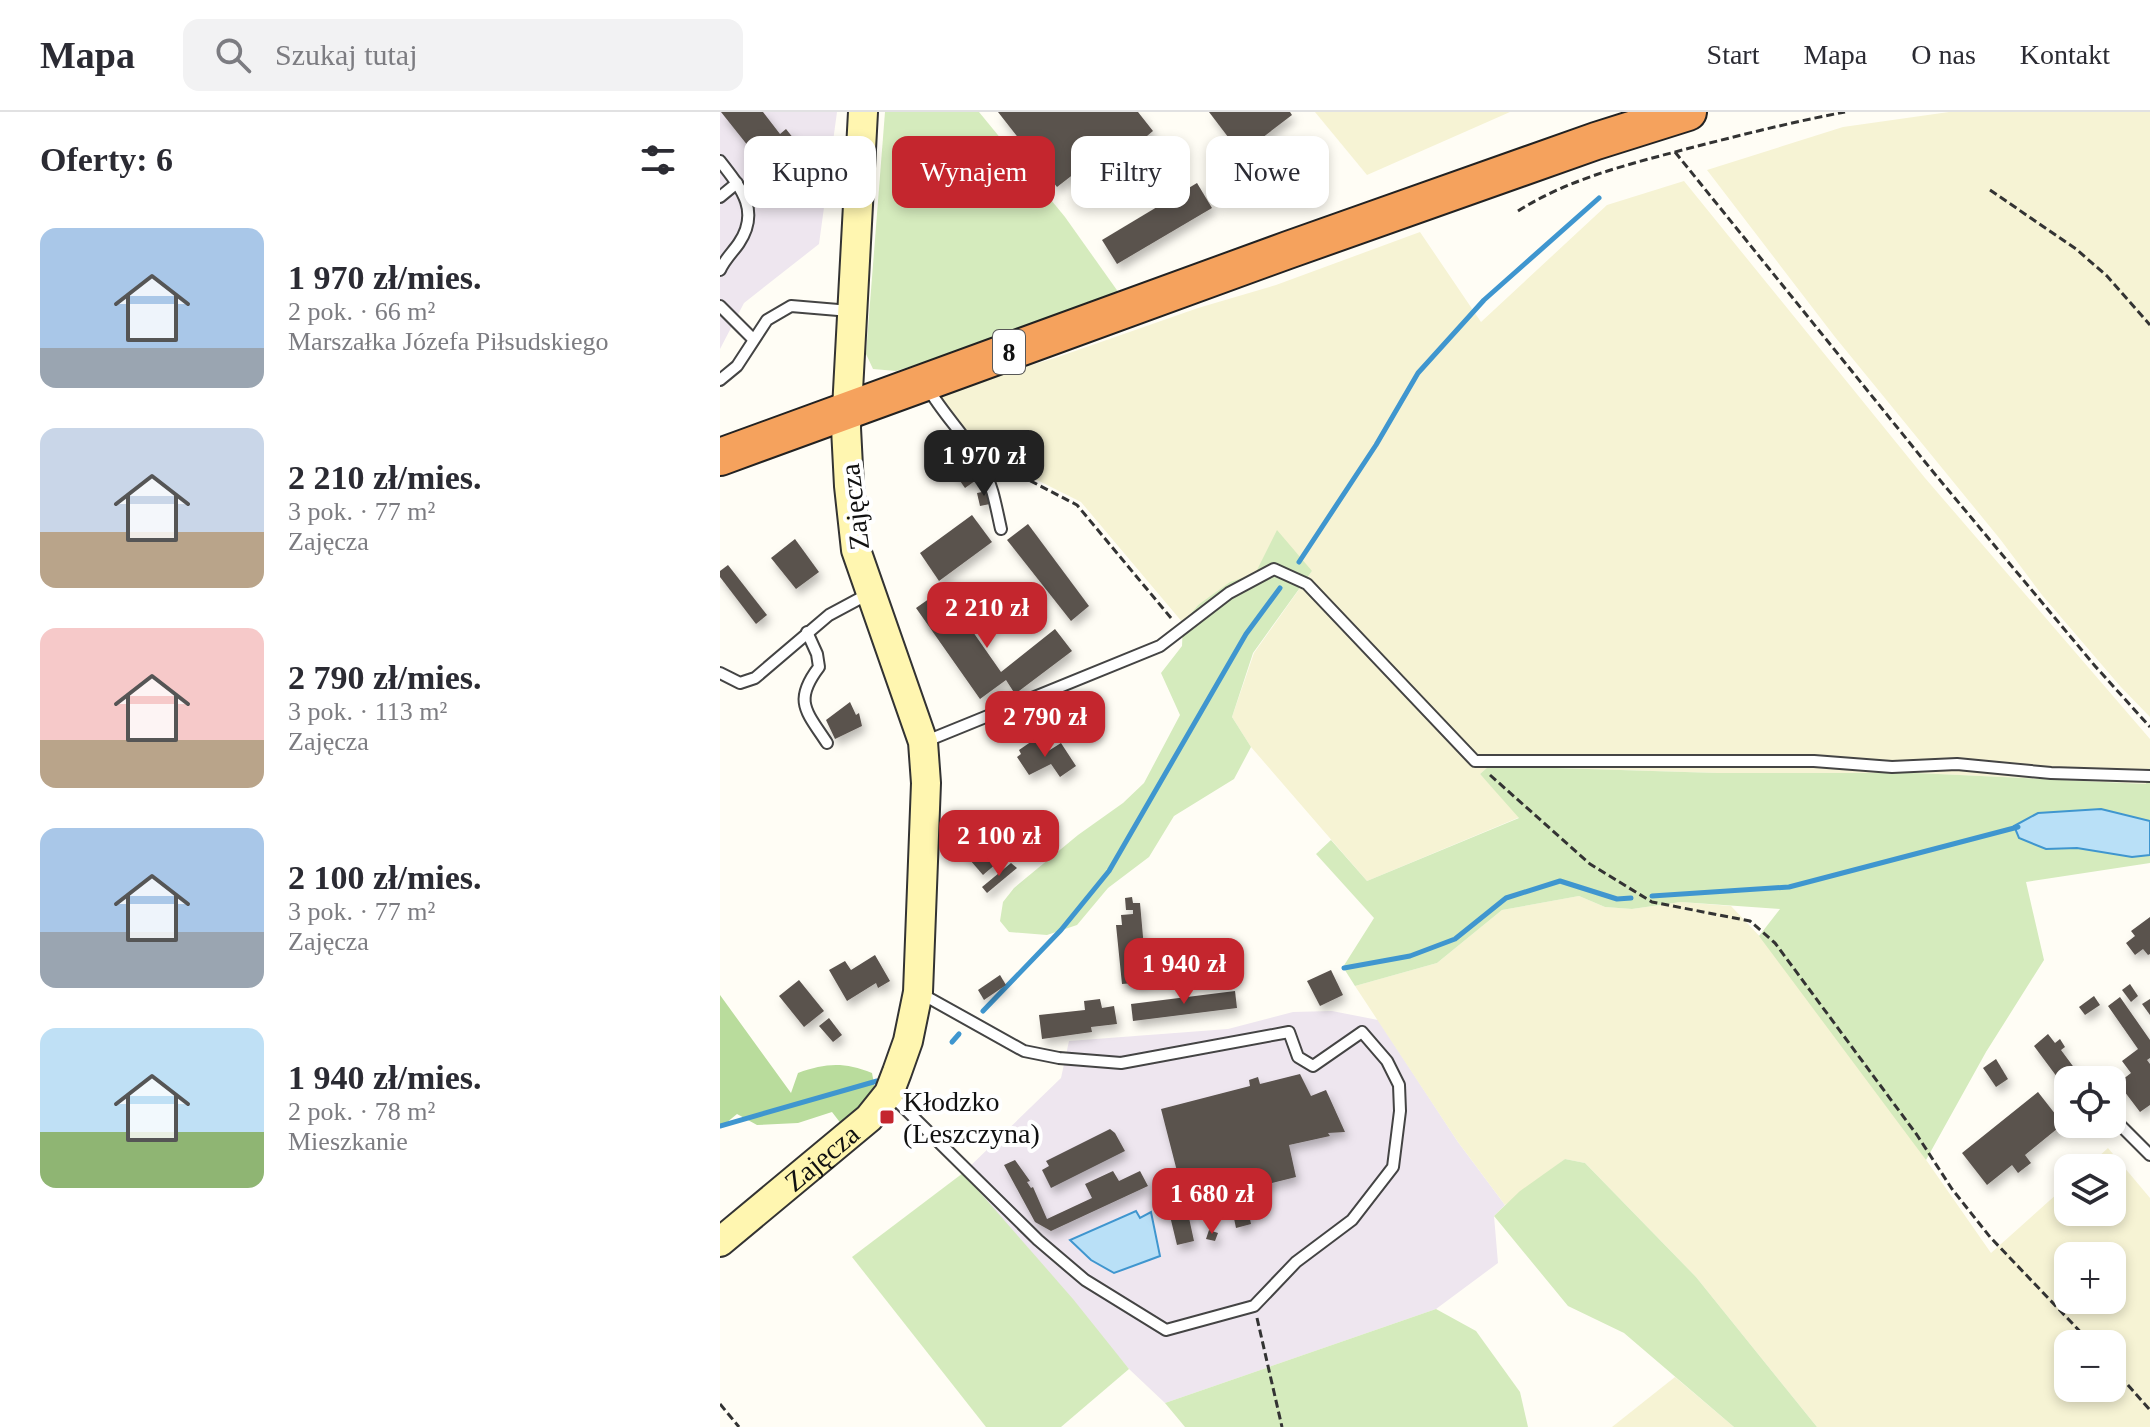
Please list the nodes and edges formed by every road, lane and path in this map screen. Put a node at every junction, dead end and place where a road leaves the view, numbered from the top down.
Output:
1 (863, 112) edge
2 (1688, 112) edge
3 (1845, 112) edge
4 (1675, 152) junction
5 (720, 161) edge
6 (737, 183) junction
7 (1990, 190) dead end
8 (720, 197) edge
9 (1518, 211) dead end
10 (720, 270) edge
11 (720, 306) edge
12 (852, 311) junction
13 (2150, 325) edge
14 (753, 339) junction
15 (720, 380) edge
16 (925, 383) junction
17 (848, 410) junction
18 (973, 452) junction
19 (720, 457) edge
20 (1001, 529) dead end
21 (871, 592) junction
22 (1180, 631) junction
23 (807, 632) junction
24 (720, 673) edge
25 (2150, 727) edge
26 (923, 742) junction
27 (827, 743) dead end
28 (1475, 761) junction
29 (2150, 776) edge
30 (918, 992) junction
31 (889, 1093) junction
32 (2126, 1131) edge
33 (2150, 1155) edge
34 (720, 1242) edge
35 (1254, 1306) junction
36 (2079, 1330) edge
37 (2126, 1383) edge
38 (720, 1404) edge
39 (2150, 1410) edge
40 (739, 1427) edge
41 (1282, 1427) edge

1 - 12 street, Zajęcza
2 - 16 highway, 8
3 - 4 path
4 - 9 path
4 - 25 path
5 - 6 lane
6 - 8 lane
6 - 10 lane
7 - 13 path
11 - 14 lane
12 - 14 lane
12 - 17 street, Zajęcza
14 - 15 lane
16 - 17 highway, 8
16 - 18 lane
17 - 19 highway, 8
17 - 21 street, Zajęcza
18 - 20 lane
18 - 22 path
21 - 23 lane
21 - 26 street, Zajęcza
22 - 26 lane
22 - 28 lane
23 - 24 lane
23 - 27 lane
26 - 30 street, Zajęcza
28 - 29 lane
28 - 36 path
30 - 31 street, Zajęcza
30 - 35 lane
31 - 34 street, Zajęcza
31 - 35 lane
32 - 33 lane
35 - 41 path
37 - 39 path
38 - 40 path

